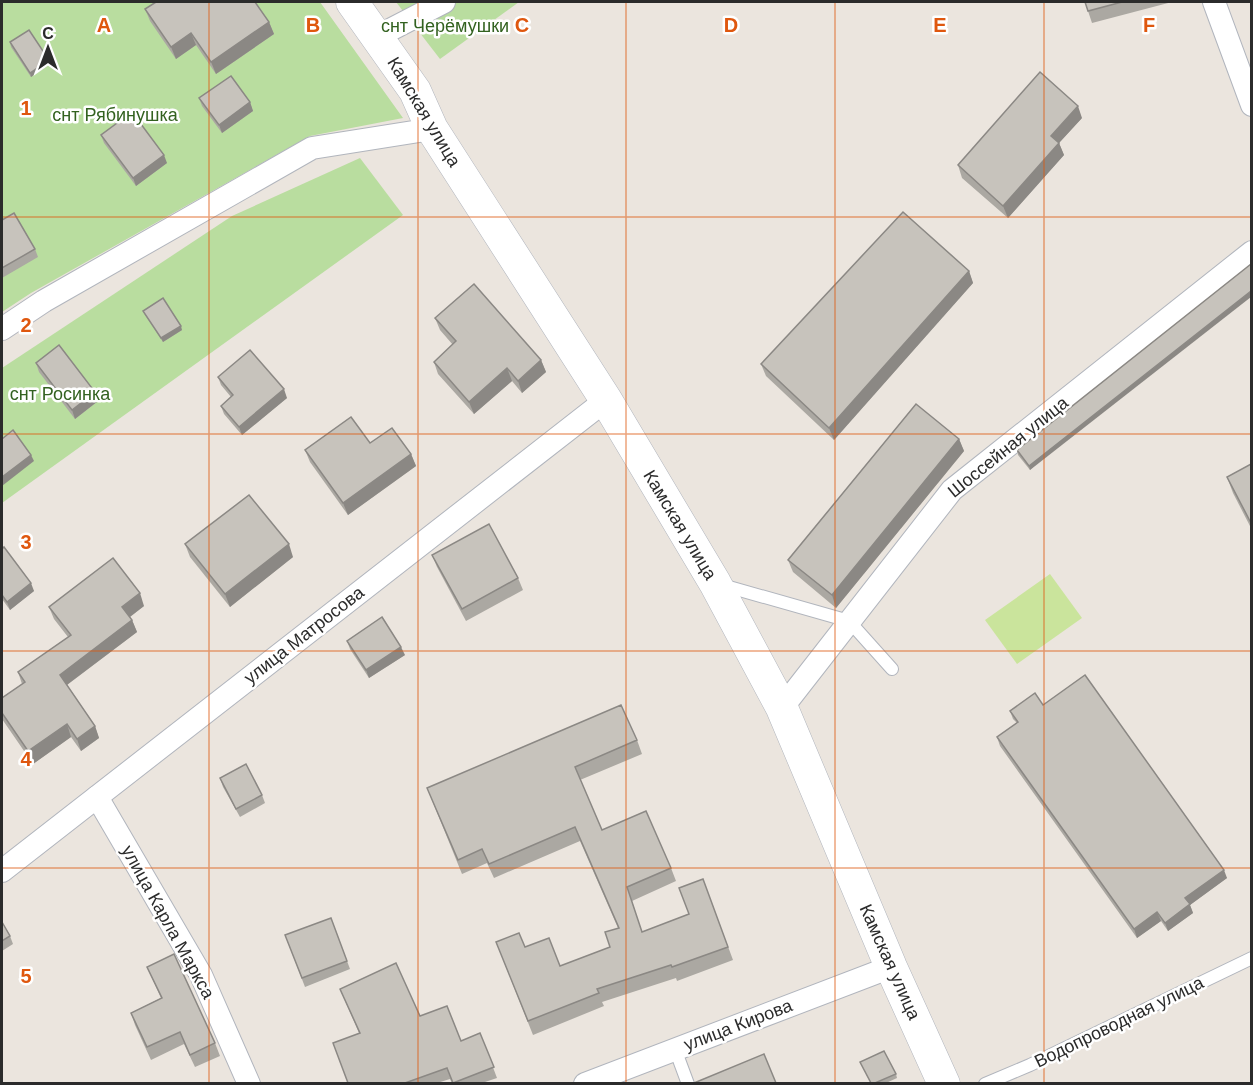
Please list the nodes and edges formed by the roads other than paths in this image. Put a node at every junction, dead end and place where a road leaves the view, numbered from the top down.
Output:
1 (352, 2) edge
2 (444, 2) edge
3 (1214, 2) edge
4 (376, 35) junction
5 (1251, 105) edge
6 (432, 129) junction
7 (1251, 252) edge
8 (2, 327) edge
9 (606, 400) junction
10 (715, 583) junction
11 (849, 621) junction
12 (892, 669) dead end
13 (782, 708) junction
14 (97, 797) junction
15 (2, 871) edge
16 (1251, 958) edge
17 (891, 967) junction
18 (675, 1049) junction
19 (249, 1083) edge
20 (585, 1083) edge
21 (688, 1083) edge
22 (944, 1083) edge
23 (985, 1083) edge

1 - 4 street, Камская улица
2 - 4 street
3 - 5 street
4 - 6 street, Камская улица
6 - 8 street
6 - 9 street, Камская улица
7 - 11 street, Шоссейная улица
9 - 10 street, Камская улица
9 - 14 street, улица Матросова
10 - 11 lane
10 - 13 street, Камская улица
11 - 12 lane
11 - 13 street, Шоссейная улица
13 - 17 street, Камская улица
14 - 15 street, улица Матросова
14 - 19 street, улица Карла Маркса
16 - 23 lane, Водопроводная улица
17 - 18 street, улица Кирова
17 - 22 street, Камская улица
18 - 20 street, улица Кирова
18 - 21 lane

